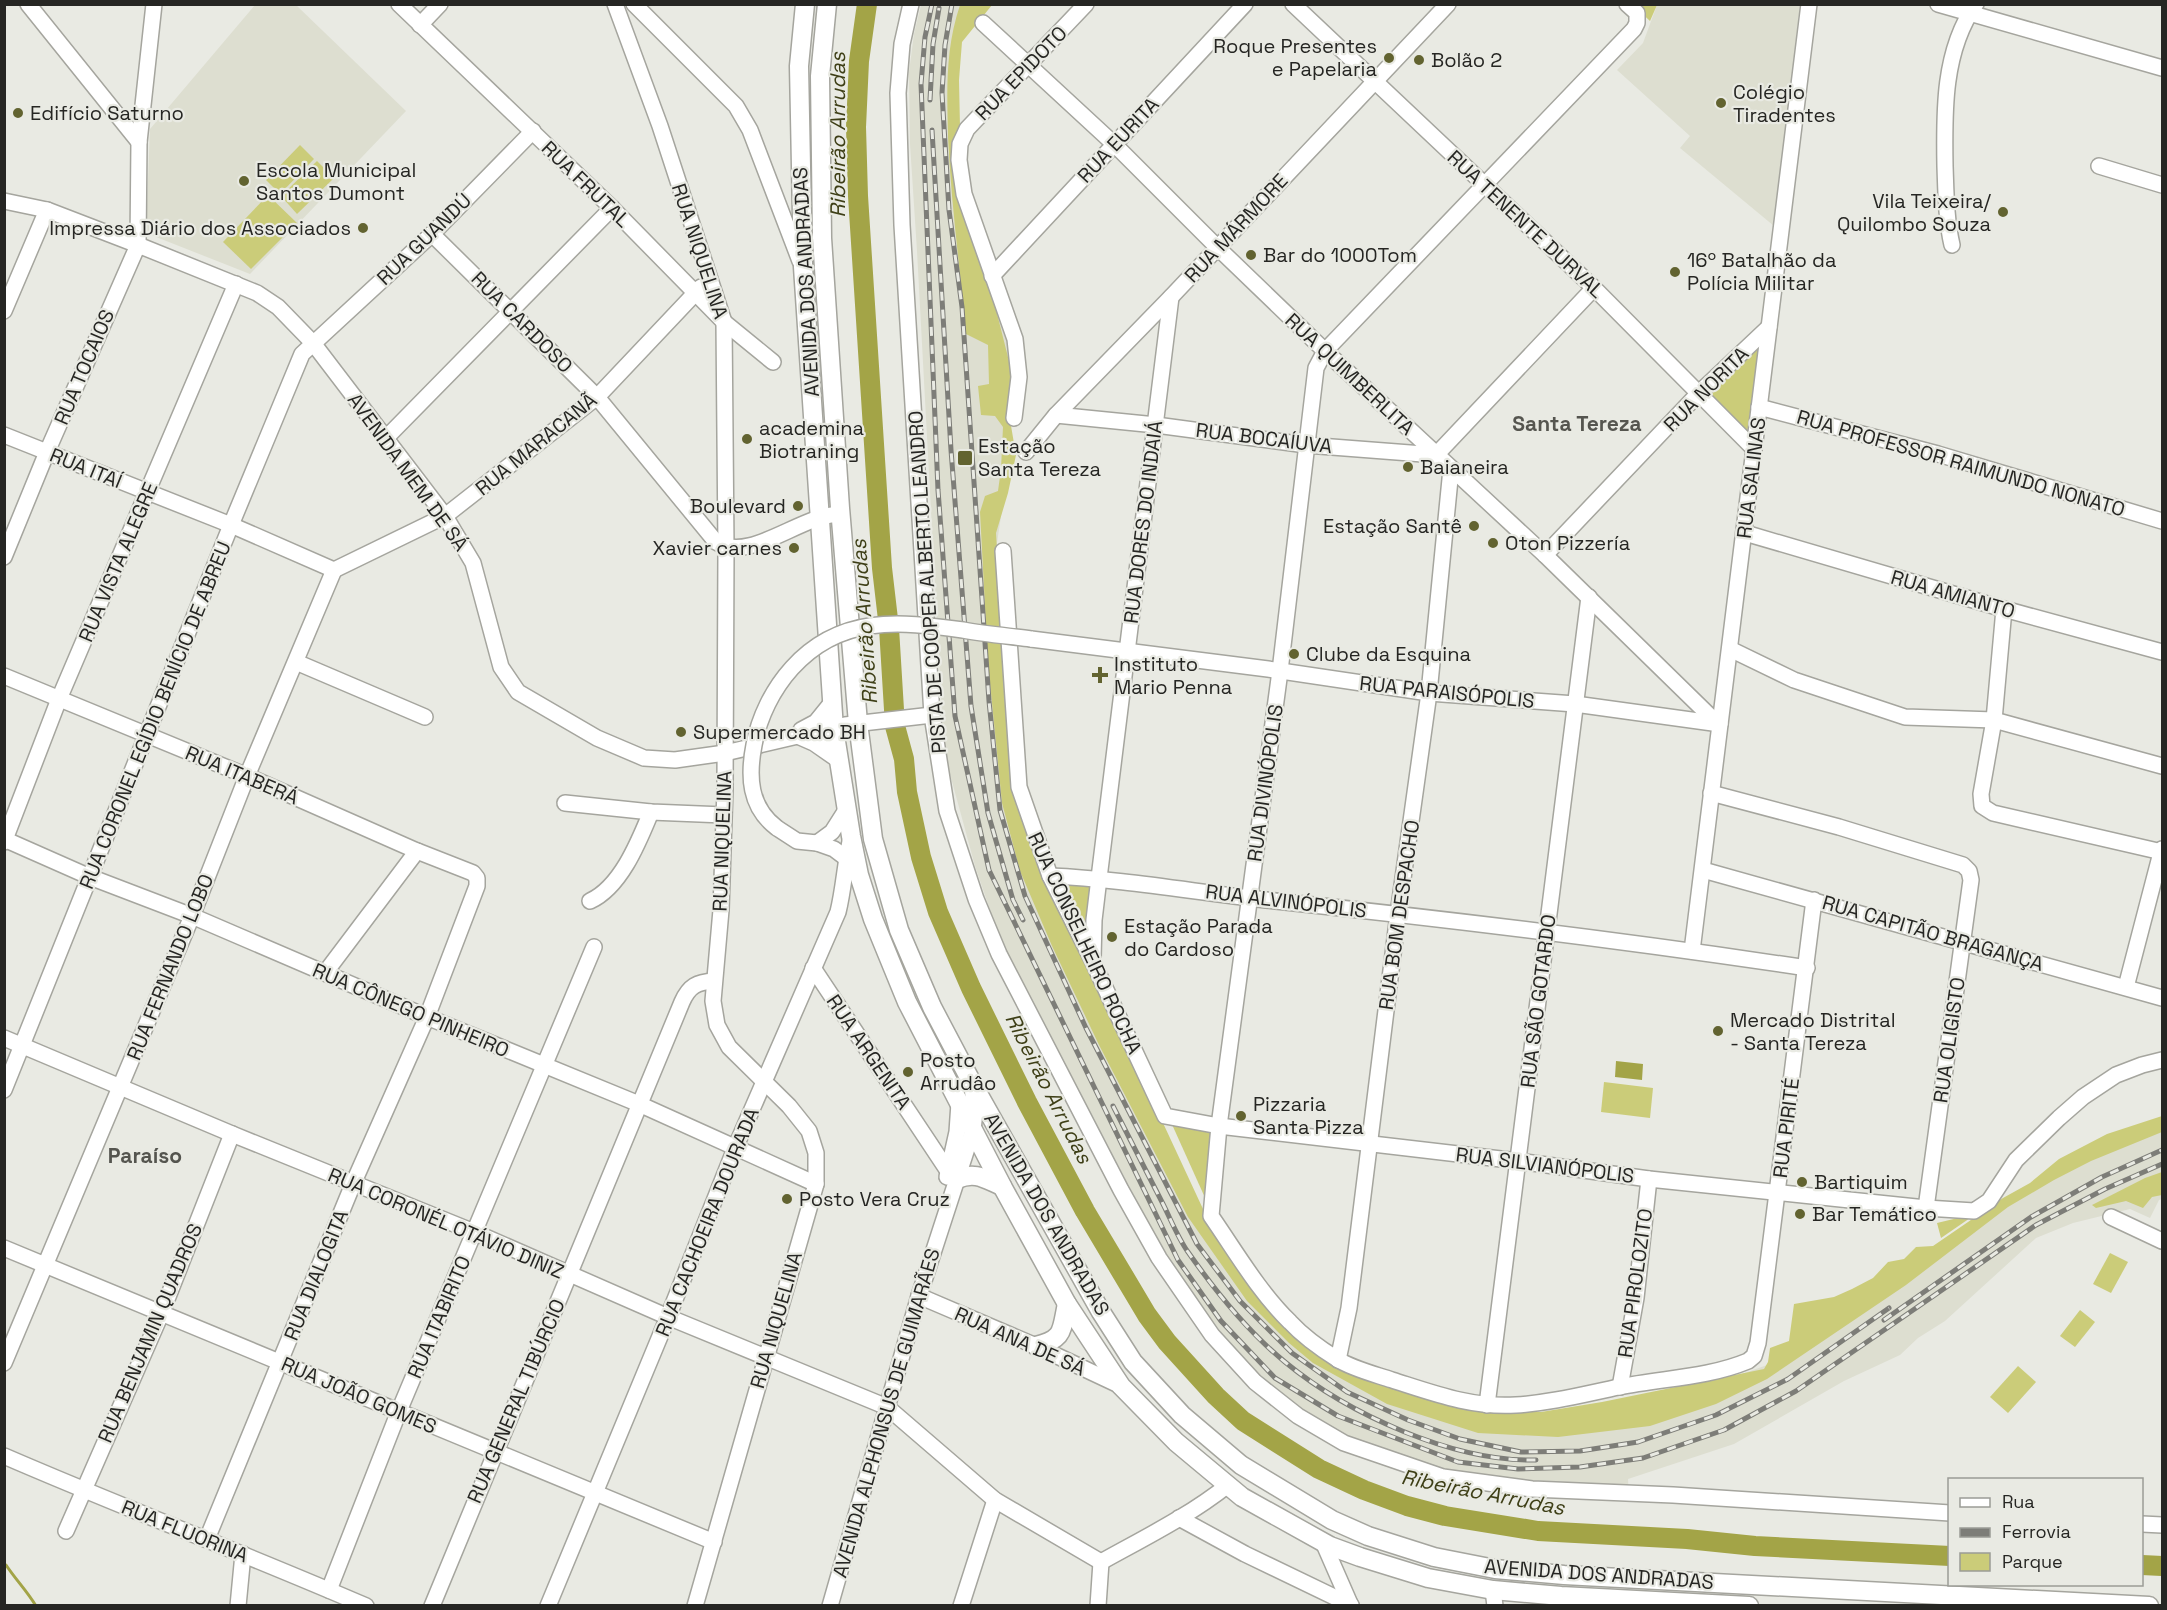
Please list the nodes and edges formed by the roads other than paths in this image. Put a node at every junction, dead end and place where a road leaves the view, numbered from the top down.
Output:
1 (28, 4) edge
2 (154, 4) edge
3 (399, 4) edge
4 (440, 4) edge
5 (615, 4) edge
6 (634, 4) edge
7 (806, 4) edge
8 (827, 4) edge
9 (911, 4) edge
10 (1086, 4) edge
11 (1245, 4) edge
12 (1293, 4) edge
13 (1448, 4) edge
14 (1809, 4) edge
15 (1938, 4) edge
16 (1632, 9) edge
17 (1973, 9) edge
18 (983, 23) dead end
19 (420, 25) junction
20 (1029, 65) junction
21 (2163, 68) edge
22 (1375, 82) junction
23 (533, 131) junction
24 (140, 142) junction
25 (1114, 144) junction
26 (2099, 166) dead end
27 (1483, 185) junction
28 (2163, 185) edge
29 (4, 201) edge
30 (612, 208) junction
31 (47, 210) junction
32 (432, 234) junction
33 (138, 245) junction
34 (1952, 245) dead end
35 (1217, 247) junction
36 (803, 267) junction
37 (992, 276) junction
38 (709, 278) junction
39 (236, 284) junction
40 (1594, 288) junction
41 (695, 292) junction
42 (1171, 297) junction
43 (511, 310) junction
44 (4, 311) edge
45 (724, 322) junction
46 (1769, 327) junction
47 (313, 343) junction
48 (1325, 351) junction
49 (773, 362) dead end
50 (1699, 393) junction
51 (597, 396) junction
52 (1760, 407) junction
53 (1056, 415) junction
54 (1014, 418) dead end
55 (1156, 425) junction
56 (4, 435) edge
57 (386, 438) junction
58 (1306, 445) junction
59 (1754, 449) junction
60 (48, 452) junction
61 (1026, 452) dead end
62 (1436, 455) junction
63 (1451, 468) junction
64 (148, 492) junction
65 (841, 514) junction
66 (446, 516) junction
67 (819, 516) junction
68 (2163, 521) edge
69 (231, 525) junction
70 (1744, 533) junction
71 (726, 548) junction
72 (1003, 551) dead end
73 (1545, 555) junction
74 (4, 557) edge
75 (334, 570) junction
76 (1589, 597) junction
77 (2004, 609) junction
78 (1730, 649) junction
79 (1126, 651) junction
80 (2163, 652) edge
81 (296, 662) junction
82 (1280, 671) junction
83 (4, 676) edge
84 (1429, 693) junction
85 (60, 699) junction
86 (833, 701) junction
87 (1575, 704) junction
88 (932, 715) junction
89 (425, 717) dead end
90 (1994, 720) junction
91 (858, 723) junction
92 (1719, 724) junction
93 (834, 729) junction
94 (147, 736) junction
95 (795, 736) junction
96 (725, 753) junction
97 (838, 758) junction
98 (2163, 766) edge
99 (247, 776) junction
100 (1711, 793) junction
101 (565, 803) dead end
102 (846, 810) junction
103 (651, 812) junction
104 (724, 815) junction
105 (851, 836) junction
106 (5, 840) edge
107 (817, 843) junction
108 (417, 851) junction
109 (2162, 851) edge
110 (846, 858) junction
111 (1703, 870) junction
112 (859, 875) junction
113 (1050, 876) junction
114 (90, 877) junction
115 (477, 878) joint
116 (1099, 878) junction
117 (1249, 898) junction
118 (1815, 900) junction
119 (590, 901) dead end
120 (1398, 914) junction
121 (192, 916) junction
122 (1546, 932) junction
123 (1962, 941) junction
124 (594, 947) dead end
125 (1692, 951) junction
126 (1093, 962) junction
127 (813, 968) junction
128 (1807, 968) junction
129 (325, 973) junction
130 (714, 981) junction
131 (2126, 987) junction
132 (2163, 998) edge
133 (427, 1017) junction
134 (4, 1038) edge
135 (23, 1046) junction
136 (2163, 1060) edge
137 (543, 1066) junction
138 (765, 1082) junction
139 (972, 1083) junction
140 (121, 1086) junction
141 (4, 1090) edge
142 (639, 1104) junction
143 (1165, 1116) joint
144 (1219, 1126) junction
145 (965, 1131) junction
146 (232, 1134) junction
147 (925, 1137) junction
148 (1369, 1144) junction
149 (736, 1146) junction
150 (1518, 1161) junction
151 (953, 1175) junction
152 (1649, 1179) junction
153 (353, 1184) junction
154 (816, 1184) junction
155 (1002, 1186) junction
156 (1778, 1191) junction
157 (1926, 1209) junction
158 (2111, 1217) dead end
159 (474, 1232) junction
160 (2163, 1241) edge
161 (4, 1248) edge
162 (45, 1264) junction
163 (569, 1274) junction
164 (919, 1296) junction
165 (1067, 1304) junction
166 (162, 1312) junction
167 (668, 1317) junction
168 (1036, 1346) junction
169 (766, 1356) junction
170 (1338, 1360) junction
171 (280, 1361) junction
172 (4, 1363) edge
173 (1121, 1386) junction
174 (1620, 1387) junction
175 (1487, 1405) junction
176 (887, 1407) junction
177 (399, 1411) junction
178 (1182, 1415) junction
179 (494, 1452) junction
180 (4, 1456) edge
181 (1228, 1485) junction
182 (83, 1490) junction
183 (594, 1494) junction
184 (995, 1500) junction
185 (1948, 1513) edge
186 (1179, 1518) junction
187 (2143, 1524) edge
188 (2163, 1525) edge
189 (66, 1531) dead end
190 (207, 1539) junction
191 (714, 1542) junction
192 (1323, 1542) junction
193 (243, 1554) junction
194 (1101, 1562) junction
195 (1564, 1575) junction
196 (1746, 1584) junction
197 (329, 1590) junction
198 (1494, 1598) edge
199 (1562, 1601) edge
200 (1102, 1603) edge
201 (238, 1605) edge
202 (366, 1605) edge
203 (432, 1605) edge
204 (548, 1605) edge
205 (695, 1605) edge
206 (830, 1605) edge
207 (961, 1605) edge
208 (1351, 1605) edge
209 (1749, 1605) edge
210 (1756, 1605) edge
211 (2149, 1605) edge

1 - 24 street
2 - 24 street
3 - 19 street, RUA FRUTAL
4 - 19 street
5 - 38 street, RUA NIQUELINA
6 - 36 street
7 - 36 main road, AVENIDA DOS ANDRADAS
8 - 65 main road, AVENIDA DOS ANDRADAS
9 - 88 street, PISTA DE COOPER ALBERTO LEANDRO
10 - 20 street, RUA EPIDOTO
11 - 25 street, RUA EURITA
12 - 22 street, RUA TENENTE DURVAL
13 - 22 street, RUA MÁRMORE
14 - 46 street, RUA SALINAS
15 - 17 street
16 - 27 street
17 - 21 street
17 - 34 street
18 - 20 street, RUA QUIMBERLITA
19 - 23 street, RUA FRUTAL
20 - 25 street, RUA QUIMBERLITA
20 - 37 street, RUA EPIDOTO
22 - 27 street, RUA TENENTE DURVAL
22 - 35 street, RUA MÁRMORE
23 - 30 street, RUA FRUTAL
23 - 32 street, RUA GUANDÚ
24 - 33 street
25 - 35 street, RUA QUIMBERLITA
25 - 37 street, RUA EURITA
26 - 28 street
27 - 40 street, RUA TENENTE DURVAL
27 - 48 street
29 - 31 street, AVENIDA MEM DE SÁ
30 - 41 street, RUA FRUTAL
30 - 43 street
31 - 33 street, AVENIDA MEM DE SÁ
31 - 44 street
32 - 43 street, RUA CARDOSO
32 - 47 street, RUA GUANDÚ
33 - 39 street, AVENIDA MEM DE SÁ
33 - 60 street, RUA TOCAIOS
35 - 42 street, RUA MÁRMORE
35 - 48 street, RUA QUIMBERLITA
36 - 67 main road, AVENIDA DOS ANDRADAS
37 - 54 street
38 - 41 street, RUA MARACANÃ
38 - 45 street, RUA NIQUELINA
39 - 47 street, AVENIDA MEM DE SÁ
39 - 64 street, RUA VISTA ALEGRE
40 - 50 street, RUA TENENTE DURVAL
40 - 62 street
41 - 45 street, RUA FRUTAL
41 - 51 street, RUA MARACANÃ
42 - 53 street, RUA MÁRMORE
42 - 55 street, RUA DORES DO INDAIÁ
43 - 51 street, RUA CARDOSO
43 - 57 street
45 - 49 street, RUA FRUTAL
45 - 71 street, RUA NIQUELINA
46 - 50 street, RUA NORITA
46 - 52 street, RUA SALINAS
47 - 57 street, AVENIDA MEM DE SÁ
47 - 69 street, RUA CORONEL EGÍDIO BENÍCIO DE ABREU
48 - 58 street, RUA DIVINÓPOLIS
48 - 62 street, RUA QUIMBERLITA
50 - 59 street, RUA TENENTE DURVAL
50 - 73 street, RUA NORITA
51 - 66 street, RUA MARACANÃ
51 - 71 street, RUA CARDOSO
52 - 59 street, RUA SALINAS
52 - 68 street, RUA PROFESSOR RAIMUNDO NONATO
53 - 55 street, RUA BOCAÍUVA
53 - 61 street, RUA MÁRMORE
55 - 58 street, RUA BOCAÍUVA
55 - 79 street, RUA DORES DO INDAIÁ
56 - 60 street, RUA ITAÍ
57 - 66 street, AVENIDA MEM DE SÁ
58 - 62 street, RUA BOCAÍUVA
58 - 82 street, RUA DIVINÓPOLIS
59 - 70 street, RUA SALINAS
60 - 64 street, RUA ITAÍ
60 - 74 street, RUA TOCAIOS
62 - 63 street, RUA QUIMBERLITA
63 - 73 street, RUA QUIMBERLITA
63 - 84 street, RUA BOM DESPACHO
64 - 69 street, RUA ITAÍ
64 - 85 street, RUA VISTA ALEGRE
65 - 67 street
65 - 91 main road, AVENIDA DOS ANDRADAS
66 - 75 street, RUA MARACANÃ
66 - 96 street, AVENIDA MEM DE SÁ
67 - 71 street
67 - 86 main road, AVENIDA DOS ANDRADAS
69 - 75 street, RUA ITAÍ
69 - 94 street, RUA CORONEL EGÍDIO BENÍCIO DE ABREU
70 - 77 street, RUA AMIANTO
70 - 78 street, RUA SALINAS
71 - 96 street, RUA NIQUELINA
72 - 113 street, RUA CONSELHEIRO ROCHA
73 - 76 street, RUA QUIMBERLITA
75 - 81 street, RUA FERNANDO LOBO
76 - 87 street, RUA SÃO GOTARDO
76 - 92 street, RUA QUIMBERLITA
77 - 80 street, RUA AMIANTO
77 - 90 street
78 - 90 street
78 - 92 street, RUA SALINAS
79 - 82 street, RUA PARAISÓPOLIS
79 - 107 street, RUA PARAISÓPOLIS, bridge
79 - 116 street, RUA DORES DO INDAIÁ
81 - 89 street
81 - 99 street, RUA FERNANDO LOBO
82 - 84 street, RUA PARAISÓPOLIS
82 - 117 street, RUA DIVINÓPOLIS
83 - 85 street, RUA ITABERÁ
84 - 87 street, RUA PARAISÓPOLIS
84 - 120 street, RUA BOM DESPACHO
85 - 94 street, RUA ITABERÁ
85 - 106 street, RUA VISTA ALEGRE
86 - 93 main road, AVENIDA DOS ANDRADAS
86 - 95 street, AVENIDA MEM DE SÁ
87 - 92 street, RUA PARAISÓPOLIS
87 - 122 street, RUA SÃO GOTARDO
88 - 91 street, AVENIDA MEM DE SÁ
88 - 185 street, PISTA DE COOPER ALBERTO LEANDRO
90 - 98 street
90 - 109 street
91 - 93 street, AVENIDA MEM DE SÁ
91 - 139 main road, AVENIDA DOS ANDRADAS
92 - 100 street, RUA SALINAS
93 - 95 street, AVENIDA MEM DE SÁ
93 - 97 main road, AVENIDA DOS ANDRADAS
94 - 99 street, RUA ITABERÁ
94 - 114 street, RUA CORONEL EGÍDIO BENÍCIO DE ABREU
95 - 96 street, AVENIDA MEM DE SÁ
95 - 97 main road
96 - 104 street, RUA NIQUELINA
97 - 102 main road, AVENIDA DOS ANDRADAS
99 - 108 street, RUA ITABERÁ
99 - 121 street, RUA FERNANDO LOBO
100 - 111 street, RUA SALINAS
100 - 123 street, RUA OLIGISTO
101 - 103 street
102 - 105 main road, AVENIDA DOS ANDRADAS
102 - 107 street
103 - 104 street
103 - 119 street
104 - 130 street, RUA NIQUELINA
105 - 110 street, RUA CACHOEIRA DOURADA
105 - 112 main road, AVENIDA DOS ANDRADAS
106 - 114 street, RUA CÔNEGO PINHEIRO
107 - 110 street
108 - 115 street, RUA ITABERÁ
108 - 129 street
109 - 131 street
110 - 112 main road
110 - 127 street, RUA CACHOEIRA DOURADA
111 - 118 street, RUA CAPITÃO BRAGANÇA
111 - 125 street, RUA SALINAS
112 - 145 main road, AVENIDA DOS ANDRADAS
113 - 116 street, RUA ALVINÓPOLIS
113 - 126 street, RUA CONSELHEIRO ROCHA
114 - 121 street, RUA CÔNEGO PINHEIRO
114 - 135 street, RUA CORONEL EGÍDIO BENÍCIO DE ABREU
115 - 133 street, RUA DIALOGITA
116 - 117 street, RUA ALVINÓPOLIS
116 - 126 street, RUA DORES DO INDAIÁ
117 - 120 street, RUA ALVINÓPOLIS
117 - 144 street, RUA DIVINÓPOLIS
118 - 123 street, RUA CAPITÃO BRAGANÇA
118 - 128 street, RUA PIRITÉ
120 - 122 street, RUA ALVINÓPOLIS
120 - 148 street, RUA BOM DESPACHO
121 - 129 street, RUA CÔNEGO PINHEIRO
121 - 140 street, RUA FERNANDO LOBO
122 - 125 street, RUA ALVINÓPOLIS
122 - 150 street, RUA SÃO GOTARDO
123 - 131 street, RUA CAPITÃO BRAGANÇA
123 - 157 street, RUA OLIGISTO
124 - 137 street, RUA ITABIRITO
125 - 128 street, RUA ALVINÓPOLIS
126 - 143 street, RUA CONSELHEIRO ROCHA
127 - 138 street, RUA CACHOEIRA DOURADA
127 - 147 street, RUA ARGENITA
128 - 156 street, RUA PIRITÉ
129 - 133 street, RUA CÔNEGO PINHEIRO
130 - 138 street, RUA NIQUELINA
130 - 142 street, RUA GENERAL TIBÚRCIO
131 - 132 street, RUA CAPITÃO BRAGANÇA
133 - 137 street, RUA CÔNEGO PINHEIRO
133 - 153 street, RUA DIALOGITA
134 - 135 street, RUA CORONÉL OTÁVIO DINIZ
135 - 140 street, RUA CORONÉL OTÁVIO DINIZ
135 - 141 street, RUA CORONEL EGÍDIO BENÍCIO DE ABREU
136 - 157 street
137 - 142 street, RUA CÔNEGO PINHEIRO
137 - 159 street, RUA ITABIRITO
138 - 149 street, RUA CACHOEIRA DOURADA
138 - 154 street, RUA NIQUELINA
139 - 145 street, AVENIDA ALPHONSUS DE GUIMARÃES
139 - 178 main road, AVENIDA DOS ANDRADAS
140 - 146 street, RUA CORONÉL OTÁVIO DINIZ
140 - 162 street, RUA FERNANDO LOBO
142 - 149 street, RUA CÔNEGO PINHEIRO
142 - 163 street, RUA GENERAL TIBÚRCIO
143 - 144 street, RUA SILVIANÓPOLIS
144 - 148 street, RUA SILVIANÓPOLIS
144 - 170 street, RUA DIVINÓPOLIS
145 - 147 street
145 - 151 street, AVENIDA ALPHONSUS DE GUIMARÃES
145 - 155 main road, AVENIDA DOS ANDRADAS
146 - 153 street, RUA CORONÉL OTÁVIO DINIZ
146 - 166 street, RUA BENJAMIN QUADROS
147 - 151 street, RUA ARGENITA
148 - 150 street, RUA SILVIANÓPOLIS
148 - 170 street, RUA BOM DESPACHO
149 - 154 street, RUA CÔNEGO PINHEIRO
149 - 167 street, RUA CACHOEIRA DOURADA
150 - 152 street, RUA SILVIANÓPOLIS
150 - 175 street, RUA SÃO GOTARDO
151 - 155 main road
151 - 164 street, AVENIDA ALPHONSUS DE GUIMARÃES
152 - 156 street, RUA SILVIANÓPOLIS
152 - 174 street, RUA PIROLOZITO
153 - 159 street, RUA CORONÉL OTÁVIO DINIZ
153 - 171 street, RUA DIALOGITA
154 - 169 street, RUA NIQUELINA
155 - 165 main road, AVENIDA DOS ANDRADAS
156 - 157 street, RUA SILVIANÓPOLIS
156 - 174 street, RUA PIRITÉ
158 - 160 street
159 - 163 street, RUA CORONÉL OTÁVIO DINIZ
159 - 177 street, RUA ITABIRITO
161 - 162 street, RUA JOÃO GOMES
162 - 166 street, RUA JOÃO GOMES
162 - 172 street, RUA FERNANDO LOBO
163 - 167 street, RUA CORONÉL OTÁVIO DINIZ
163 - 179 street, RUA GENERAL TIBÚRCIO
164 - 168 street, RUA ANA DE SÁ
164 - 176 street, AVENIDA ALPHONSUS DE GUIMARÃES
165 - 168 main road
165 - 173 main road, AVENIDA DOS ANDRADAS
166 - 171 street, RUA JOÃO GOMES
166 - 182 street, RUA BENJAMIN QUADROS
167 - 169 street, RUA CORONÉL OTÁVIO DINIZ
167 - 183 street, RUA CACHOEIRA DOURADA
168 - 173 street, RUA ANA DE SÁ
169 - 176 street, RUA CORONÉL OTÁVIO DINIZ
169 - 191 street, RUA NIQUELINA
170 - 175 street
171 - 177 street, RUA JOÃO GOMES
171 - 190 street, RUA DIALOGITA
173 - 178 main road
173 - 181 main road, AVENIDA DOS ANDRADAS
174 - 175 street
176 - 184 street, RUA CORONÉL OTÁVIO DINIZ
176 - 206 street, AVENIDA ALPHONSUS DE GUIMARÃES
177 - 179 street, RUA JOÃO GOMES
177 - 197 street, RUA ITABIRITO
178 - 195 main road, AVENIDA DOS ANDRADAS
179 - 183 street, RUA JOÃO GOMES
179 - 203 street, RUA GENERAL TIBÚRCIO
180 - 182 street, RUA FLUORINA
181 - 186 street
181 - 192 main road, AVENIDA DOS ANDRADAS
182 - 189 street, RUA BENJAMIN QUADROS
182 - 190 street, RUA FLUORINA
183 - 191 street, RUA JOÃO GOMES
183 - 204 street, RUA CACHOEIRA DOURADA
184 - 194 street, RUA CORONÉL OTÁVIO DINIZ
184 - 207 street
186 - 194 street
186 - 208 street
187 - 188 street
190 - 193 street, RUA FLUORINA
191 - 205 street, RUA NIQUELINA
192 - 198 main road, AVENIDA DOS ANDRADAS
192 - 208 street
193 - 197 street, RUA FLUORINA
193 - 201 street
194 - 200 street
195 - 196 main road, AVENIDA DOS ANDRADAS
195 - 199 main road
196 - 210 street
196 - 211 main road, AVENIDA DOS ANDRADAS
197 - 202 street, RUA FLUORINA
198 - 199 main road, AVENIDA DOS ANDRADAS
199 - 209 main road, AVENIDA DOS ANDRADAS

